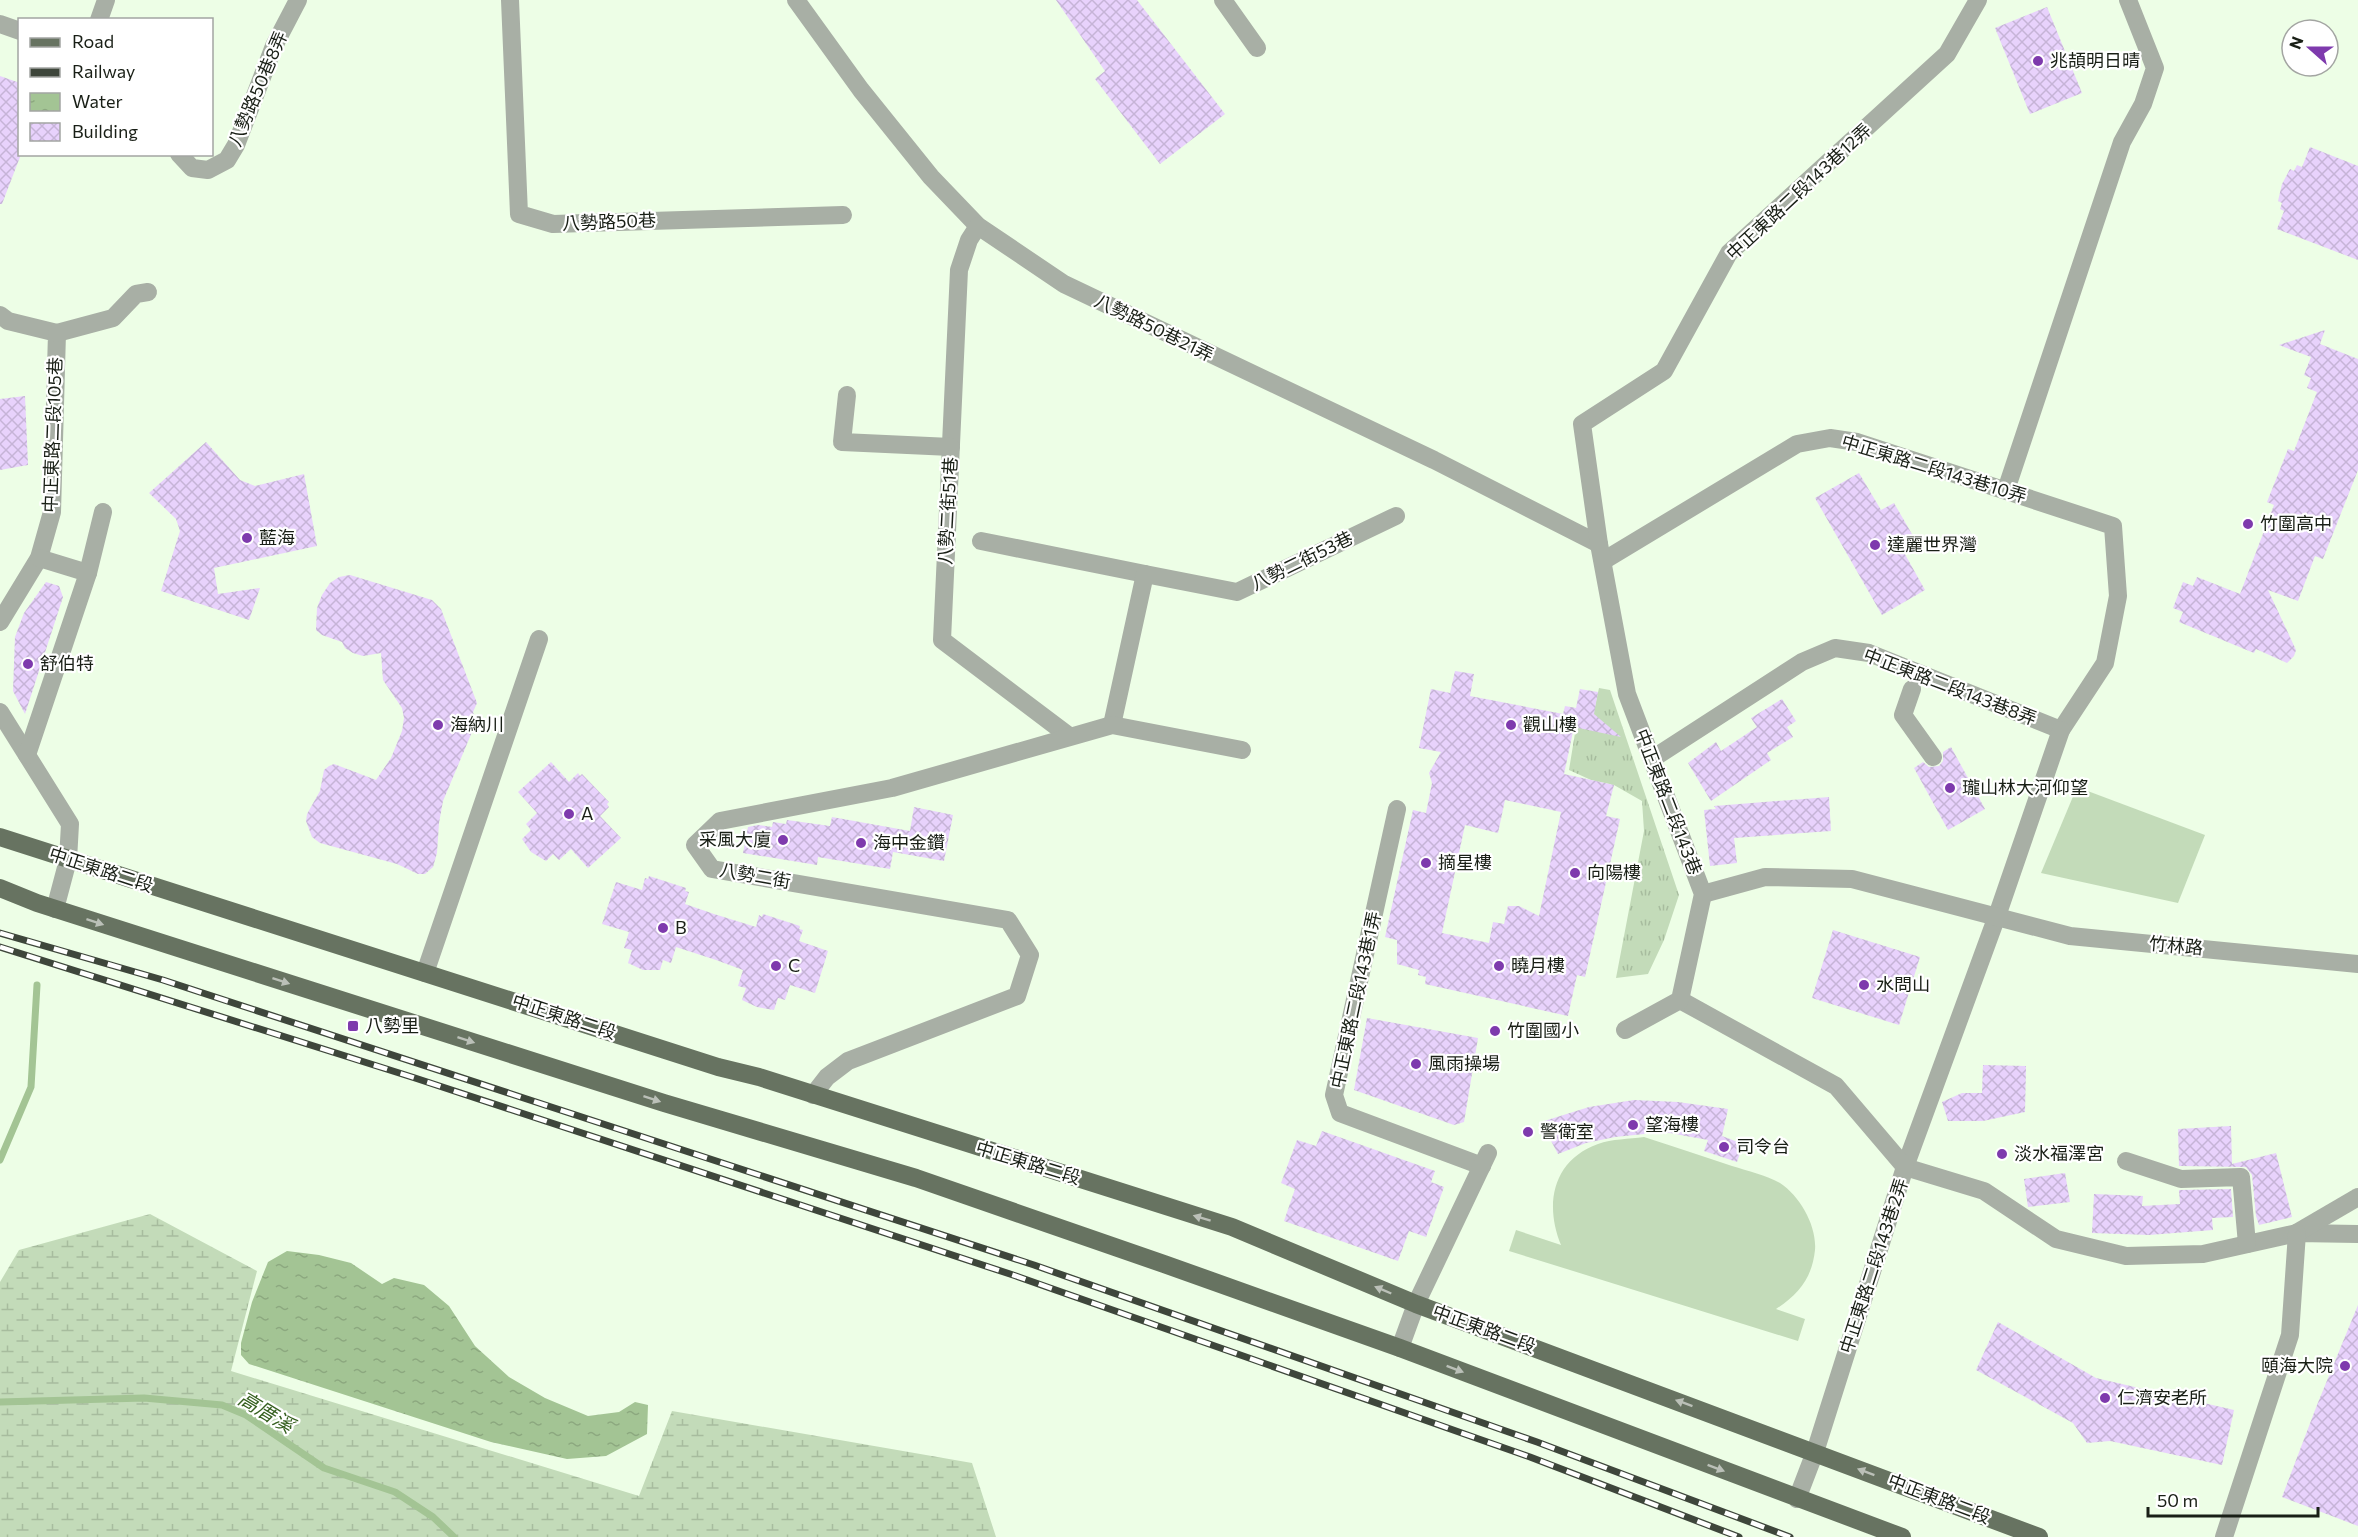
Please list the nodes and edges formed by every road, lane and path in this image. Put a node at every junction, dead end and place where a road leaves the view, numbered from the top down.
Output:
1 (105, 0) edge
2 (298, 0) edge
3 (510, 0) edge
4 (796, 0) edge
5 (1223, 0) edge
6 (1978, 0) edge
7 (2127, 0) edge
8 (100, 18) edge
9 (0, 24) edge
10 (18, 30) edge
11 (1257, 48) dead end
12 (181, 156) edge
13 (843, 215) dead end
14 (978, 226) junction
15 (148, 292) dead end
16 (0, 315) edge
17 (57, 333) junction
18 (846, 395) dead end
19 (951, 447) junction
20 (2006, 490) junction
21 (104, 512) dead end
22 (1396, 516) dead end
23 (2114, 526) joint
24 (981, 542) dead end
25 (1601, 552) junction
26 (39, 558) junction
27 (88, 573) junction
28 (1145, 574) junction
29 (0, 621) edge
30 (540, 639) dead end
31 (1912, 688) dead end
32 (0, 712) edge
33 (1112, 726) junction
34 (2061, 730) junction
35 (1069, 736) junction
36 (1242, 750) dead end
37 (27, 755) junction
38 (1933, 757) dead end
39 (1652, 759) junction
40 (1397, 809) dead end
41 (0, 837) edge
42 (68, 860) junction
43 (0, 888) edge
44 (1703, 894) junction
45 (55, 909) junction
46 (1997, 916) junction
47 (2358, 964) edge
48 (425, 973) junction
49 (1680, 1000) junction
50 (1625, 1030) dead end
51 (813, 1095) junction
52 (2126, 1161) dead end
53 (1905, 1167) junction
54 (2358, 1197) edge
55 (2297, 1233) junction
56 (2358, 1234) edge
57 (2247, 1244) junction
58 (1416, 1304) junction
59 (1400, 1348) junction
60 (1815, 1452) junction
61 (1797, 1499) junction
62 (1902, 1537) edge
63 (2039, 1537) edge
64 (2224, 1537) edge

1 - 8 street
2 - 12 street, 八勢路50巷8弄
3 - 13 street, 八勢路50巷
4 - 14 street, 八勢路50巷21弄
5 - 11 street
6 - 25 street, 中正東路二段143巷12弄
7 - 20 street
9 - 10 street
14 - 19 street, 八勢二街51巷
14 - 25 street, 八勢路50巷21弄
15 - 17 street
16 - 17 street, 中正東路二段105巷
17 - 26 street, 中正東路二段105巷
18 - 19 street
19 - 35 street, 八勢二街51巷
20 - 23 street, 中正東路二段143巷10弄
20 - 25 street, 中正東路二段143巷10弄
21 - 27 street
22 - 28 street, 八勢二街53巷
23 - 34 street, 中正東路二段143巷8弄
24 - 28 street, 八勢二街53巷
25 - 39 street, 中正東路二段143巷
26 - 27 street
26 - 29 street, 中正東路二段105巷
27 - 37 street
28 - 33 street
30 - 48 street
31 - 38 street
32 - 37 street
33 - 35 street, 八勢二街
33 - 36 street, 八勢二街
34 - 39 street, 中正東路二段143巷8弄
34 - 46 street
35 - 51 street, 八勢二街
37 - 42 street
39 - 44 street, 中正東路二段143巷
40 - 58 street, 中正東路二段143巷1弄
41 - 42 main road, 中正東路二段
42 - 45 street
42 - 48 main road, 中正東路二段
43 - 45 main road
44 - 46 street, 竹林路
44 - 49 street, 中正東路二段143巷
45 -> 59 main road
46 - 47 street, 竹林路
46 - 53 street
48 - 51 main road, 中正東路二段
49 - 50 street
49 - 53 street, 中正東路二段143巷2弄
58 -> 51 main road, 中正東路二段
52 - 57 street
53 - 57 street
53 - 60 street, 中正東路二段143巷2弄
54 - 55 street
55 - 56 street
55 - 57 street
55 - 64 street
58 - 59 street
60 -> 58 main road, 中正東路二段
59 -> 61 main road
60 - 61 street, 中正東路二段143巷2弄
63 -> 60 main road, 中正東路二段
61 - 62 main road

